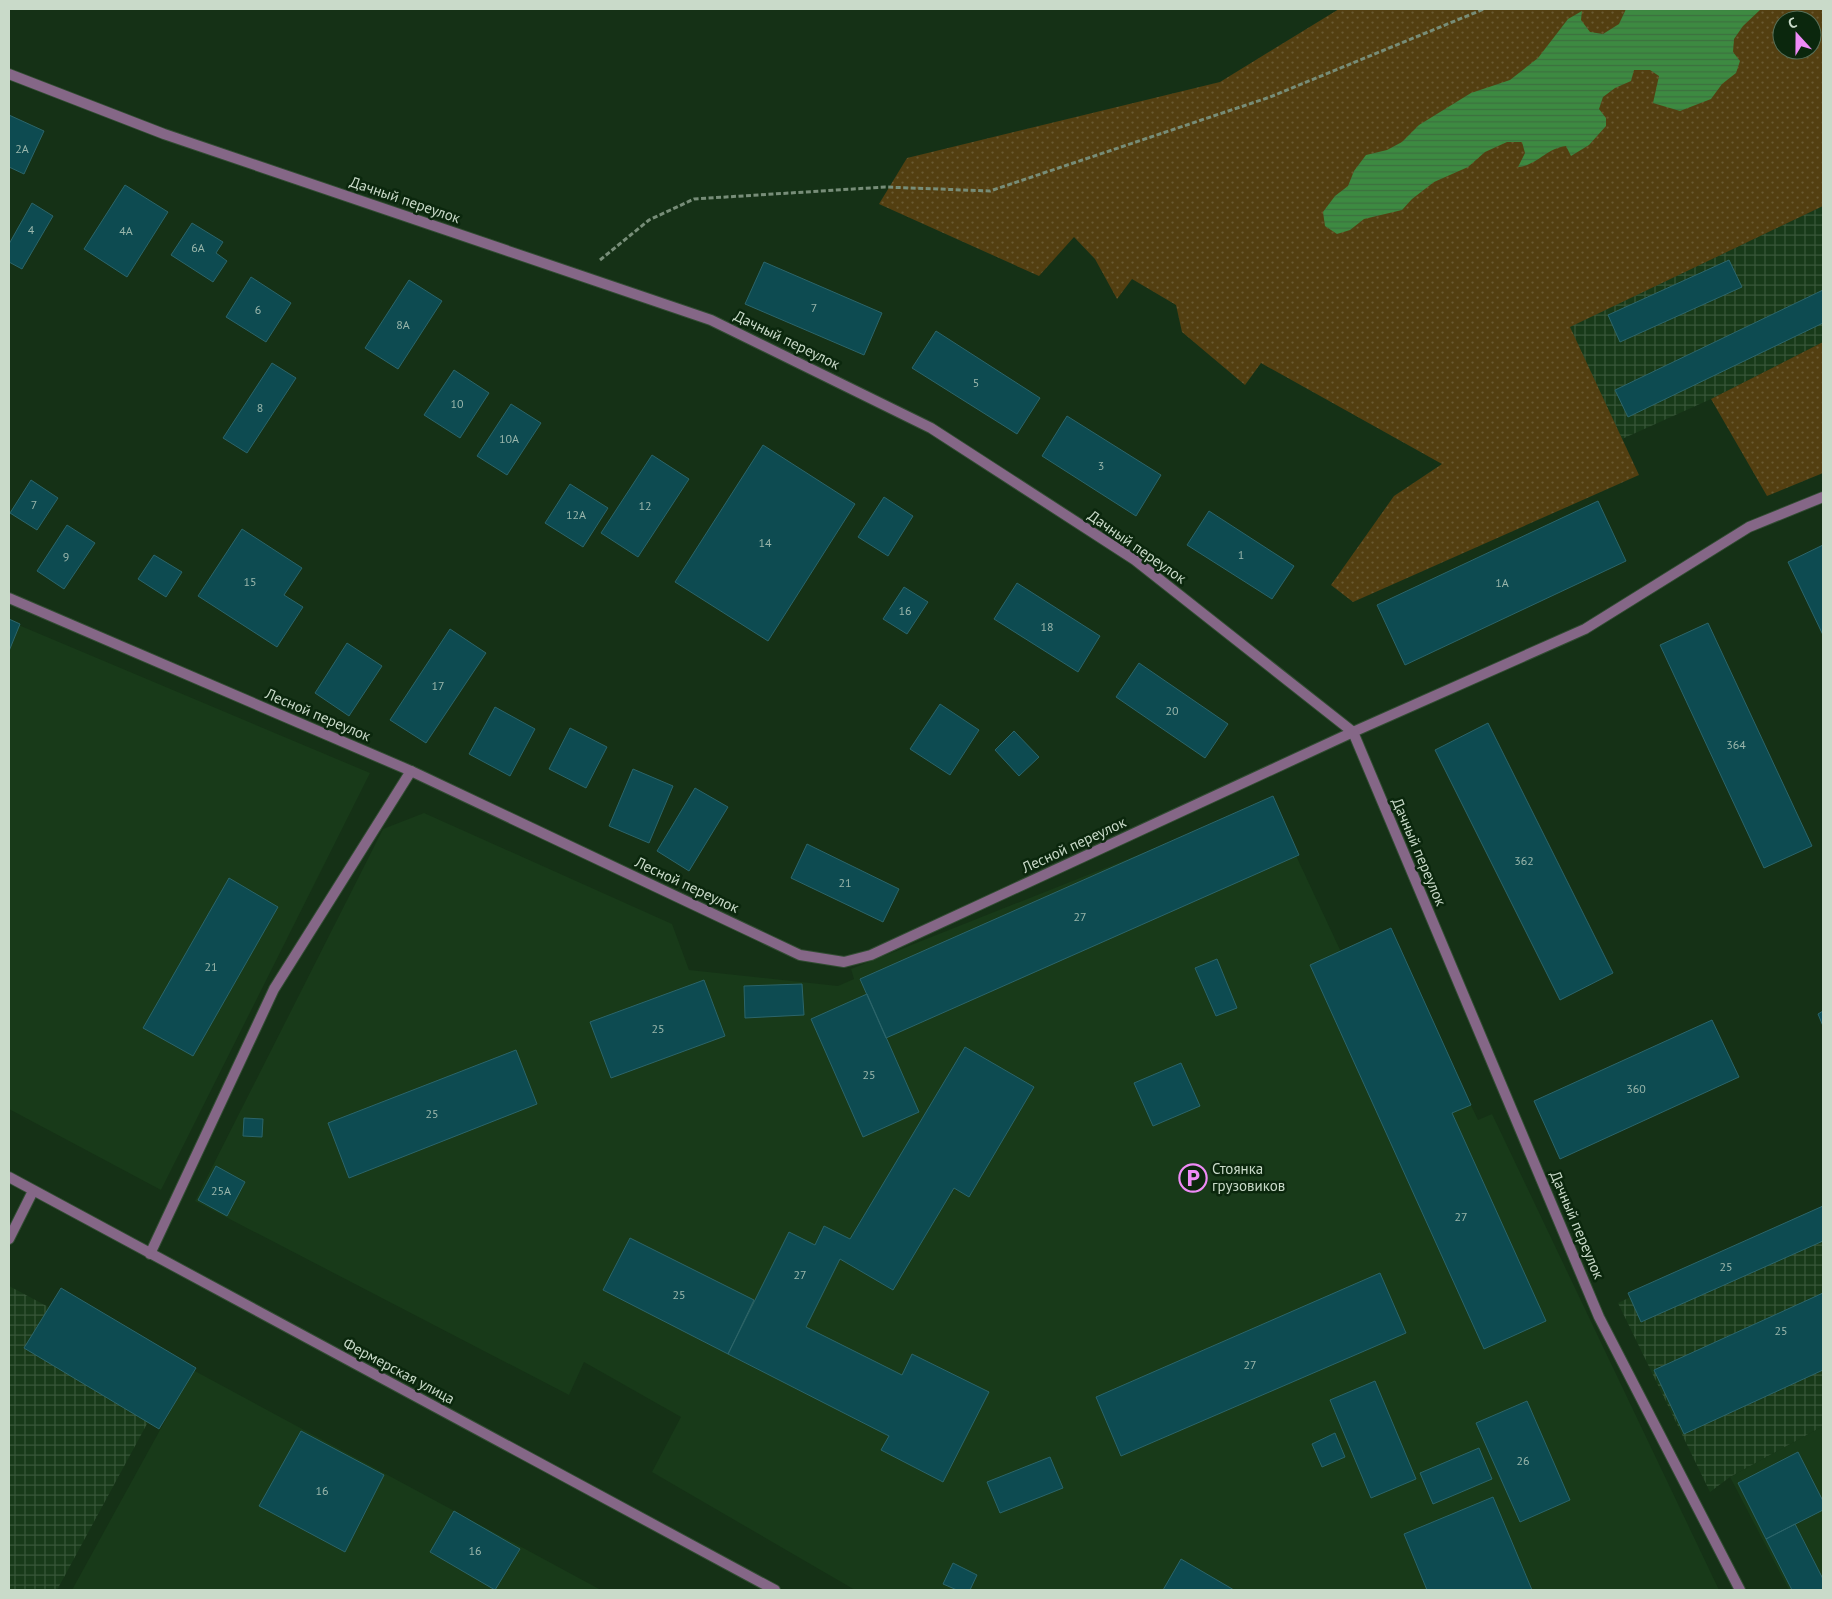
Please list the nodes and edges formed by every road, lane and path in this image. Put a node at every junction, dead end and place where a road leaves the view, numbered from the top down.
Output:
1 (1484, 9) edge
2 (9, 74) edge
3 (580, 276) junction
4 (1823, 497) edge
5 (9, 598) edge
6 (1353, 732) junction
7 (411, 771) junction
8 (9, 1178) edge
9 (33, 1191) junction
10 (9, 1239) edge
11 (150, 1254) junction
12 (775, 1590) edge
13 (1740, 1590) edge

1 - 3 path
2 - 3 street, Дачный переулок
3 - 6 street, Дачный переулок
4 - 6 street, Лесной переулок
5 - 7 street, Лесной переулок
6 - 7 street, Лесной переулок
6 - 13 street, Дачный переулок
7 - 11 street
8 - 9 street, Фермерская улица
9 - 10 street
9 - 11 street, Фермерская улица
11 - 12 street, Фермерская улица

